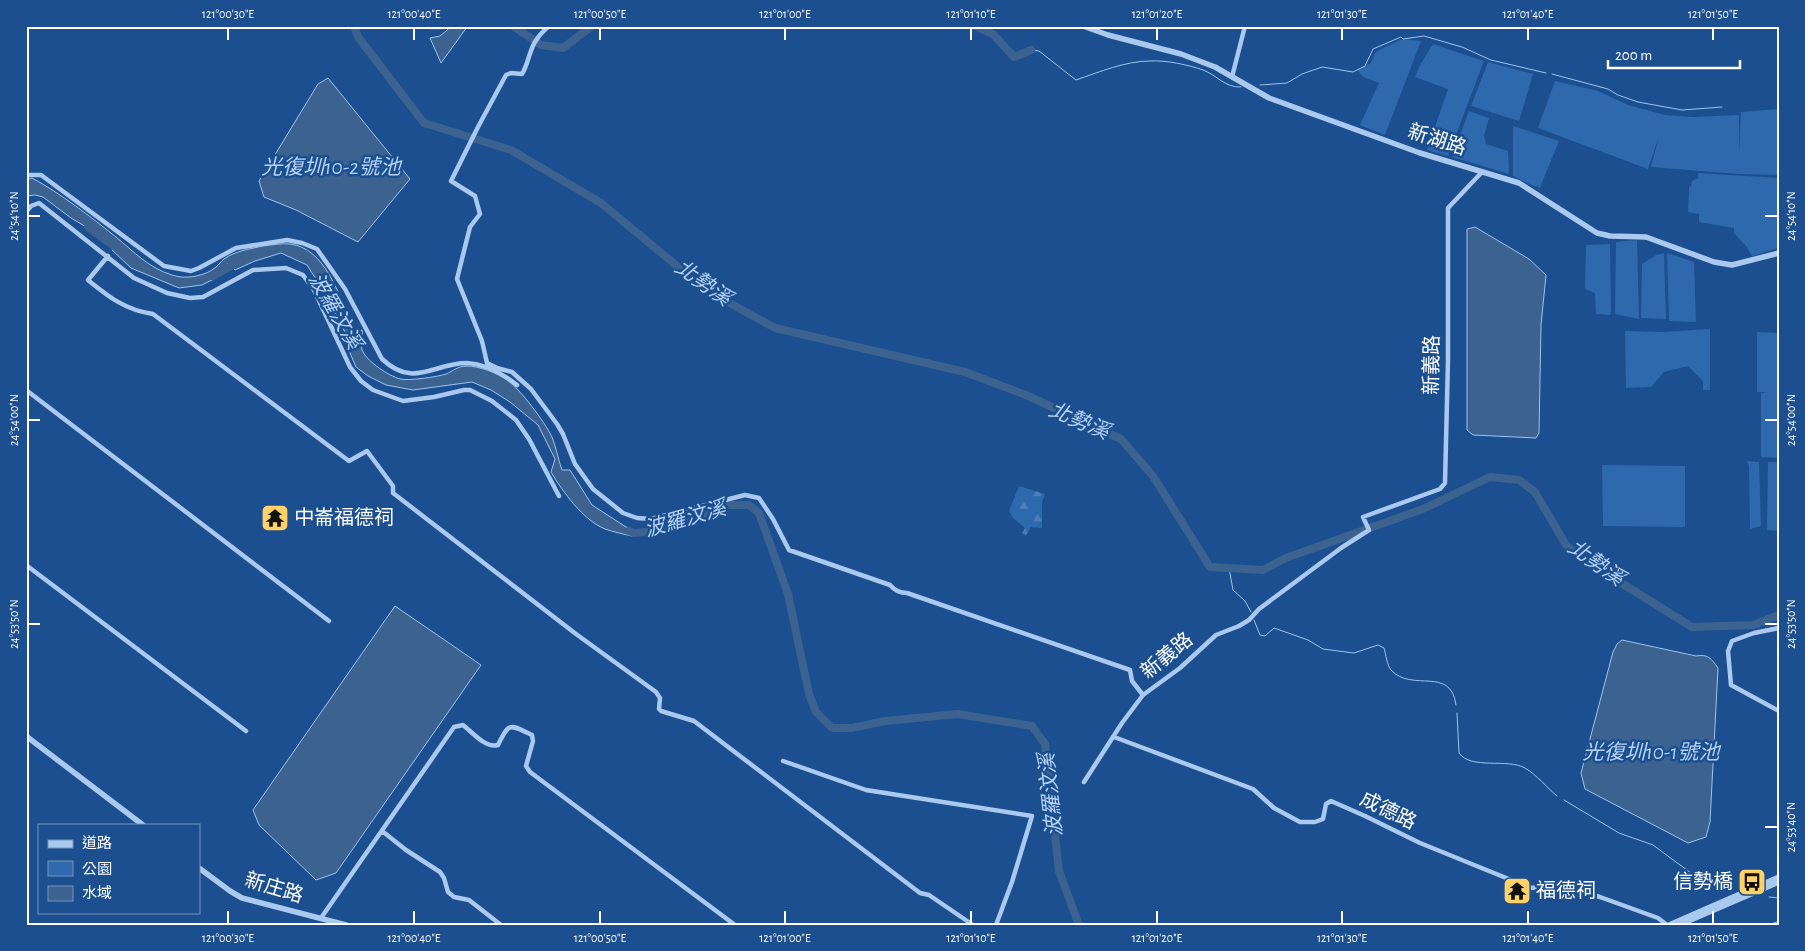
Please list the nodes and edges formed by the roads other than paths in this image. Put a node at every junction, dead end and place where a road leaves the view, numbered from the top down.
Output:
1 (549, 26) edge
2 (1083, 26) edge
3 (1245, 26) edge
4 (1232, 77) junction
5 (1482, 172) junction
6 (26, 176) edge
7 (26, 212) edge
8 (1779, 253) edge
9 (108, 256) junction
10 (517, 385) dead end
11 (26, 390) edge
12 (559, 496) dead end
13 (26, 565) edge
14 (330, 621) dead end
15 (1779, 628) edge
16 (1142, 695) junction
17 (1779, 711) edge
18 (246, 731) dead end
19 (26, 736) edge
20 (1114, 737) junction
21 (783, 761) dead end
22 (1084, 782) dead end
23 (142, 824) edge
24 (382, 831) junction
25 (200, 869) edge
26 (1779, 877) edge
27 (1779, 882) edge
28 (321, 918) junction
29 (346, 925) edge
30 (502, 925) edge
31 (735, 925) edge
32 (973, 925) edge
33 (996, 925) edge
34 (1668, 925) edge
35 (1679, 925) edge

1 - 16 street
2 - 4 street, 新湖路
3 - 4 street
4 - 5 street, 新湖路
5 - 8 street, 新湖路
5 - 16 street, 新義路
6 - 10 street
7 - 9 street
9 - 12 street
9 - 32 street
11 - 14 street
13 - 18 street
15 - 17 street
16 - 20 street, 新義路
19 - 23 street
20 - 22 street, 新義路
20 - 34 street, 成德路
21 - 33 street
24 - 28 street
24 - 30 street
24 - 31 street
25 - 28 street, 新庄路
26 - 34 street
27 - 35 street
28 - 29 street, 新庄路

